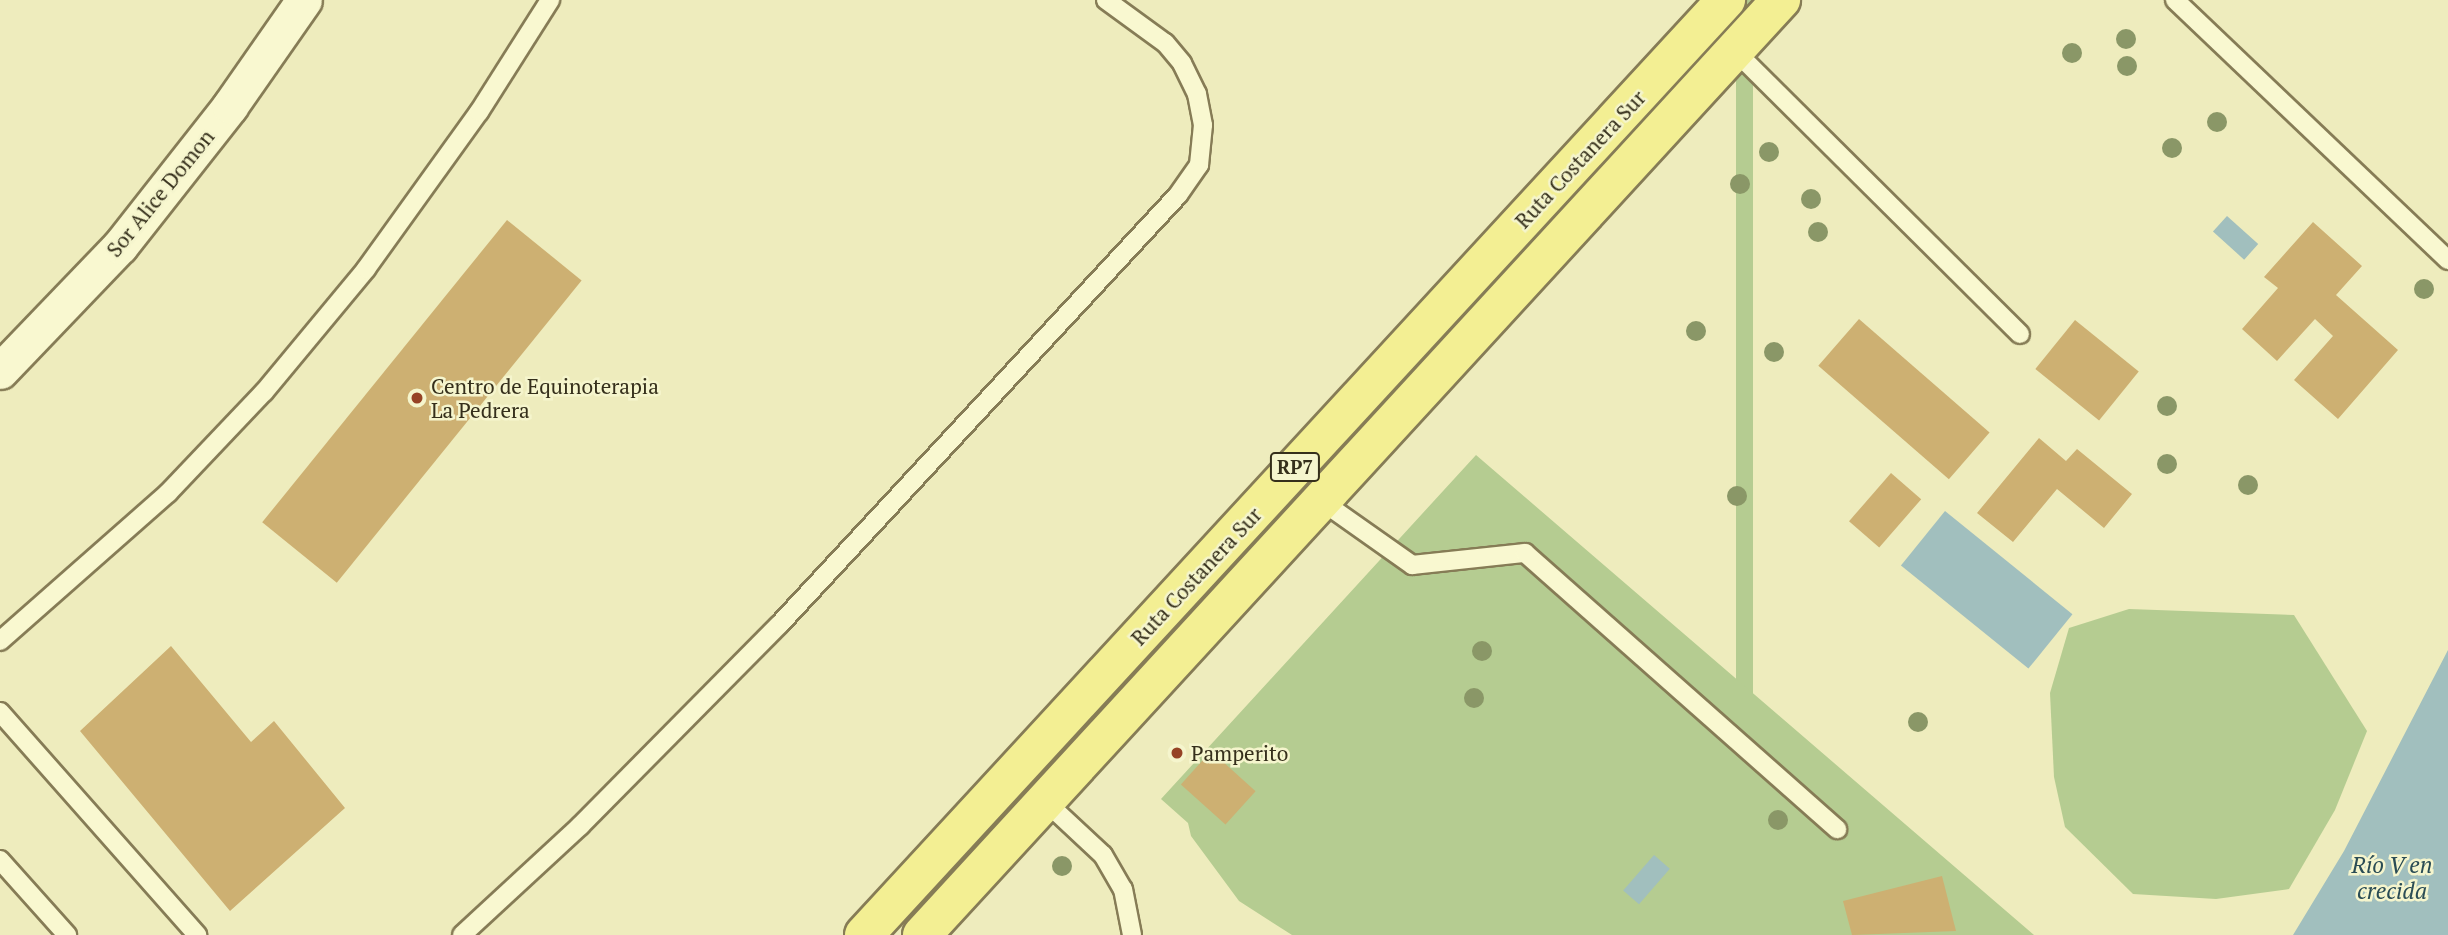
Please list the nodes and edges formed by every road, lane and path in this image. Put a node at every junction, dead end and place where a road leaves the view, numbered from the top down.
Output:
1 (304, 0) edge
2 (550, 0) edge
3 (1106, 0) edge
4 (1726, 0) edge
5 (1781, 0) edge
6 (2175, 0) edge
7 (1734, 50) junction
8 (2448, 260) edge
9 (2020, 334) dead end
10 (0, 371) edge
11 (1321, 500) junction
12 (0, 641) edge
13 (0, 712) edge
14 (1045, 801) junction
15 (1837, 829) dead end
16 (0, 860) edge
17 (67, 935) edge
18 (197, 935) edge
19 (462, 935) edge
20 (864, 935) edge
21 (922, 935) edge
22 (1132, 935) edge

1 - 10 street, Sor Alice Domon
2 - 12 lane
3 - 19 lane
4 - 20 main road, Ruta Costanera Sur / RP7
5 - 7 main road, Ruta Costanera Sur / RP7
6 - 8 lane
7 - 9 lane
7 - 11 main road, Ruta Costanera Sur / RP7
11 - 14 main road, Ruta Costanera Sur / RP7
11 - 15 lane
13 - 18 lane
14 - 21 main road, Ruta Costanera Sur / RP7
14 - 22 lane
16 - 17 lane

